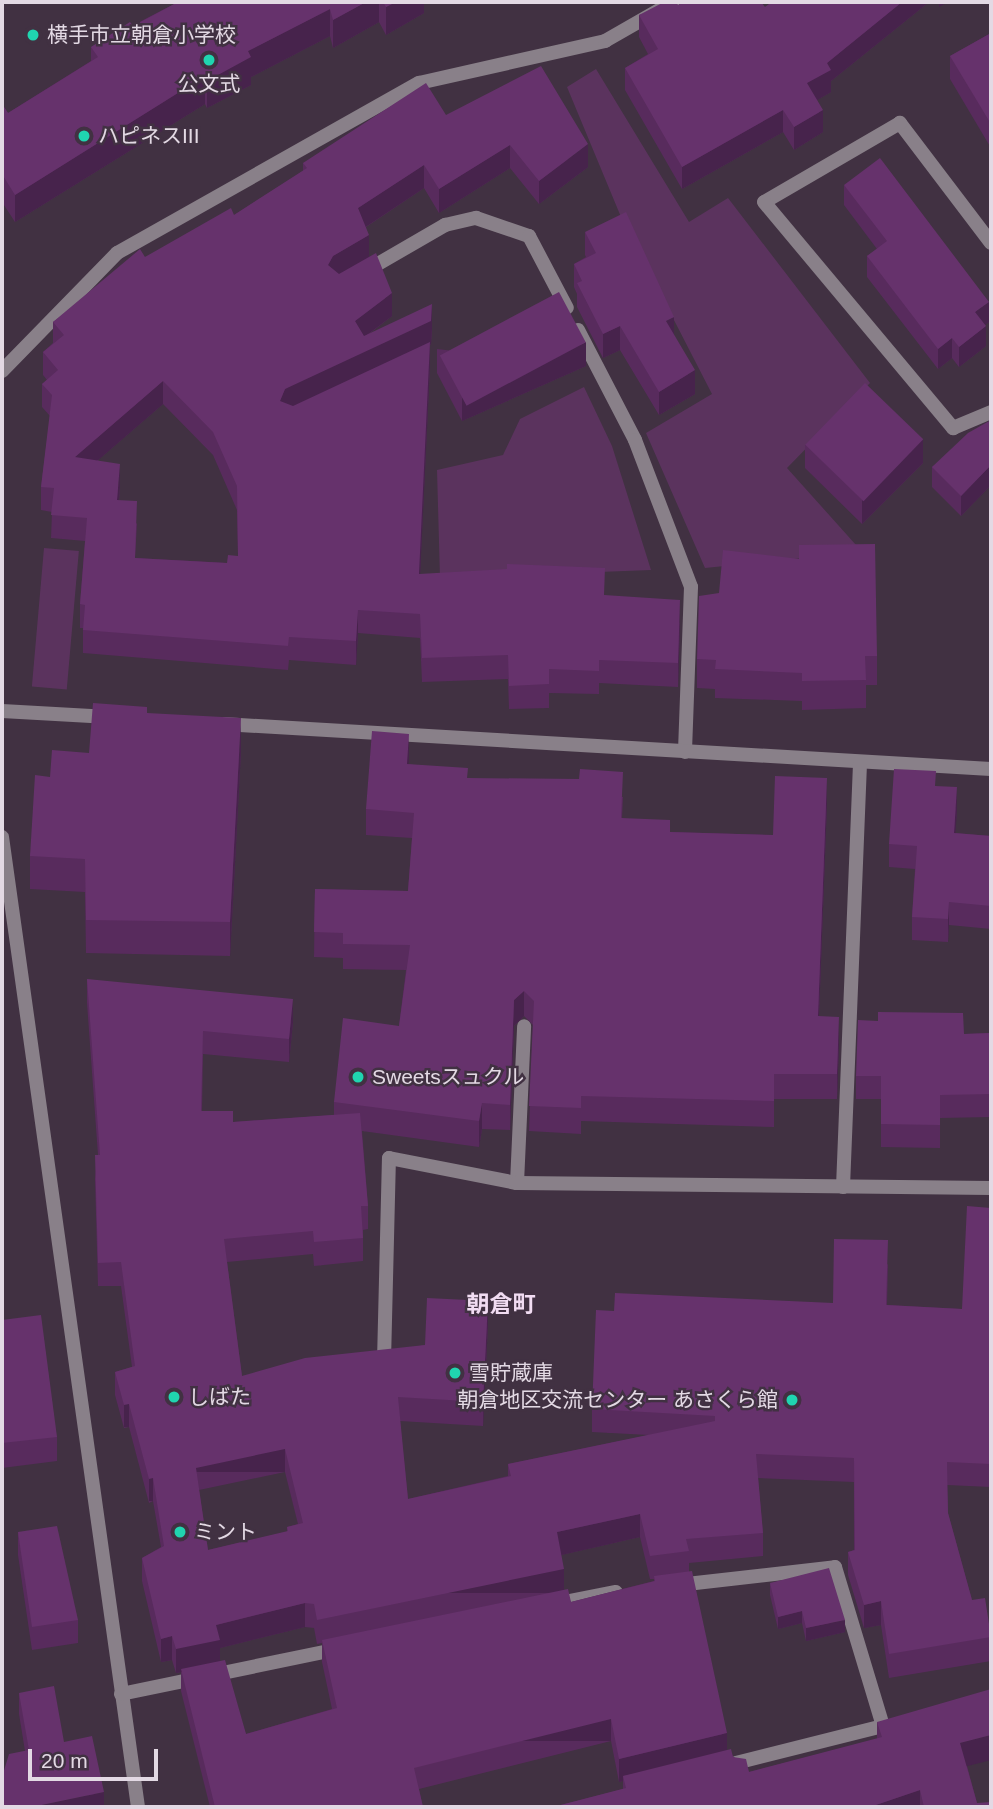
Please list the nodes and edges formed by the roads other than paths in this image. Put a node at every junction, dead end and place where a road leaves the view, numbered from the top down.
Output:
1 (673, 2) edge
2 (991, 243) edge
3 (350, 281) edge
4 (2, 371) edge
5 (991, 412) edge
6 (2, 711) edge
7 (129, 719) edge
8 (213, 723) edge
9 (685, 752) junction
10 (860, 762) junction
11 (991, 769) edge
12 (2, 837) edge
13 (524, 1026) dead end
14 (517, 1183) junction
15 (843, 1187) junction
16 (991, 1188) edge
17 (384, 1361) edge
18 (659, 1587) edge
19 (632, 1591) edge
20 (537, 1608) edge
21 (349, 1647) edge
22 (121, 1694) junction
23 (713, 1768) edge
24 (138, 1807) edge

1 - 4 street
2 - 5 street
3 - 9 street
6 - 7 street
8 - 9 street
9 - 10 street
10 - 11 street
10 - 15 street
12 - 22 street
13 - 14 street
14 - 15 street
14 - 17 street
15 - 16 street
18 - 23 street
19 - 20 street
21 - 22 street
22 - 24 street

